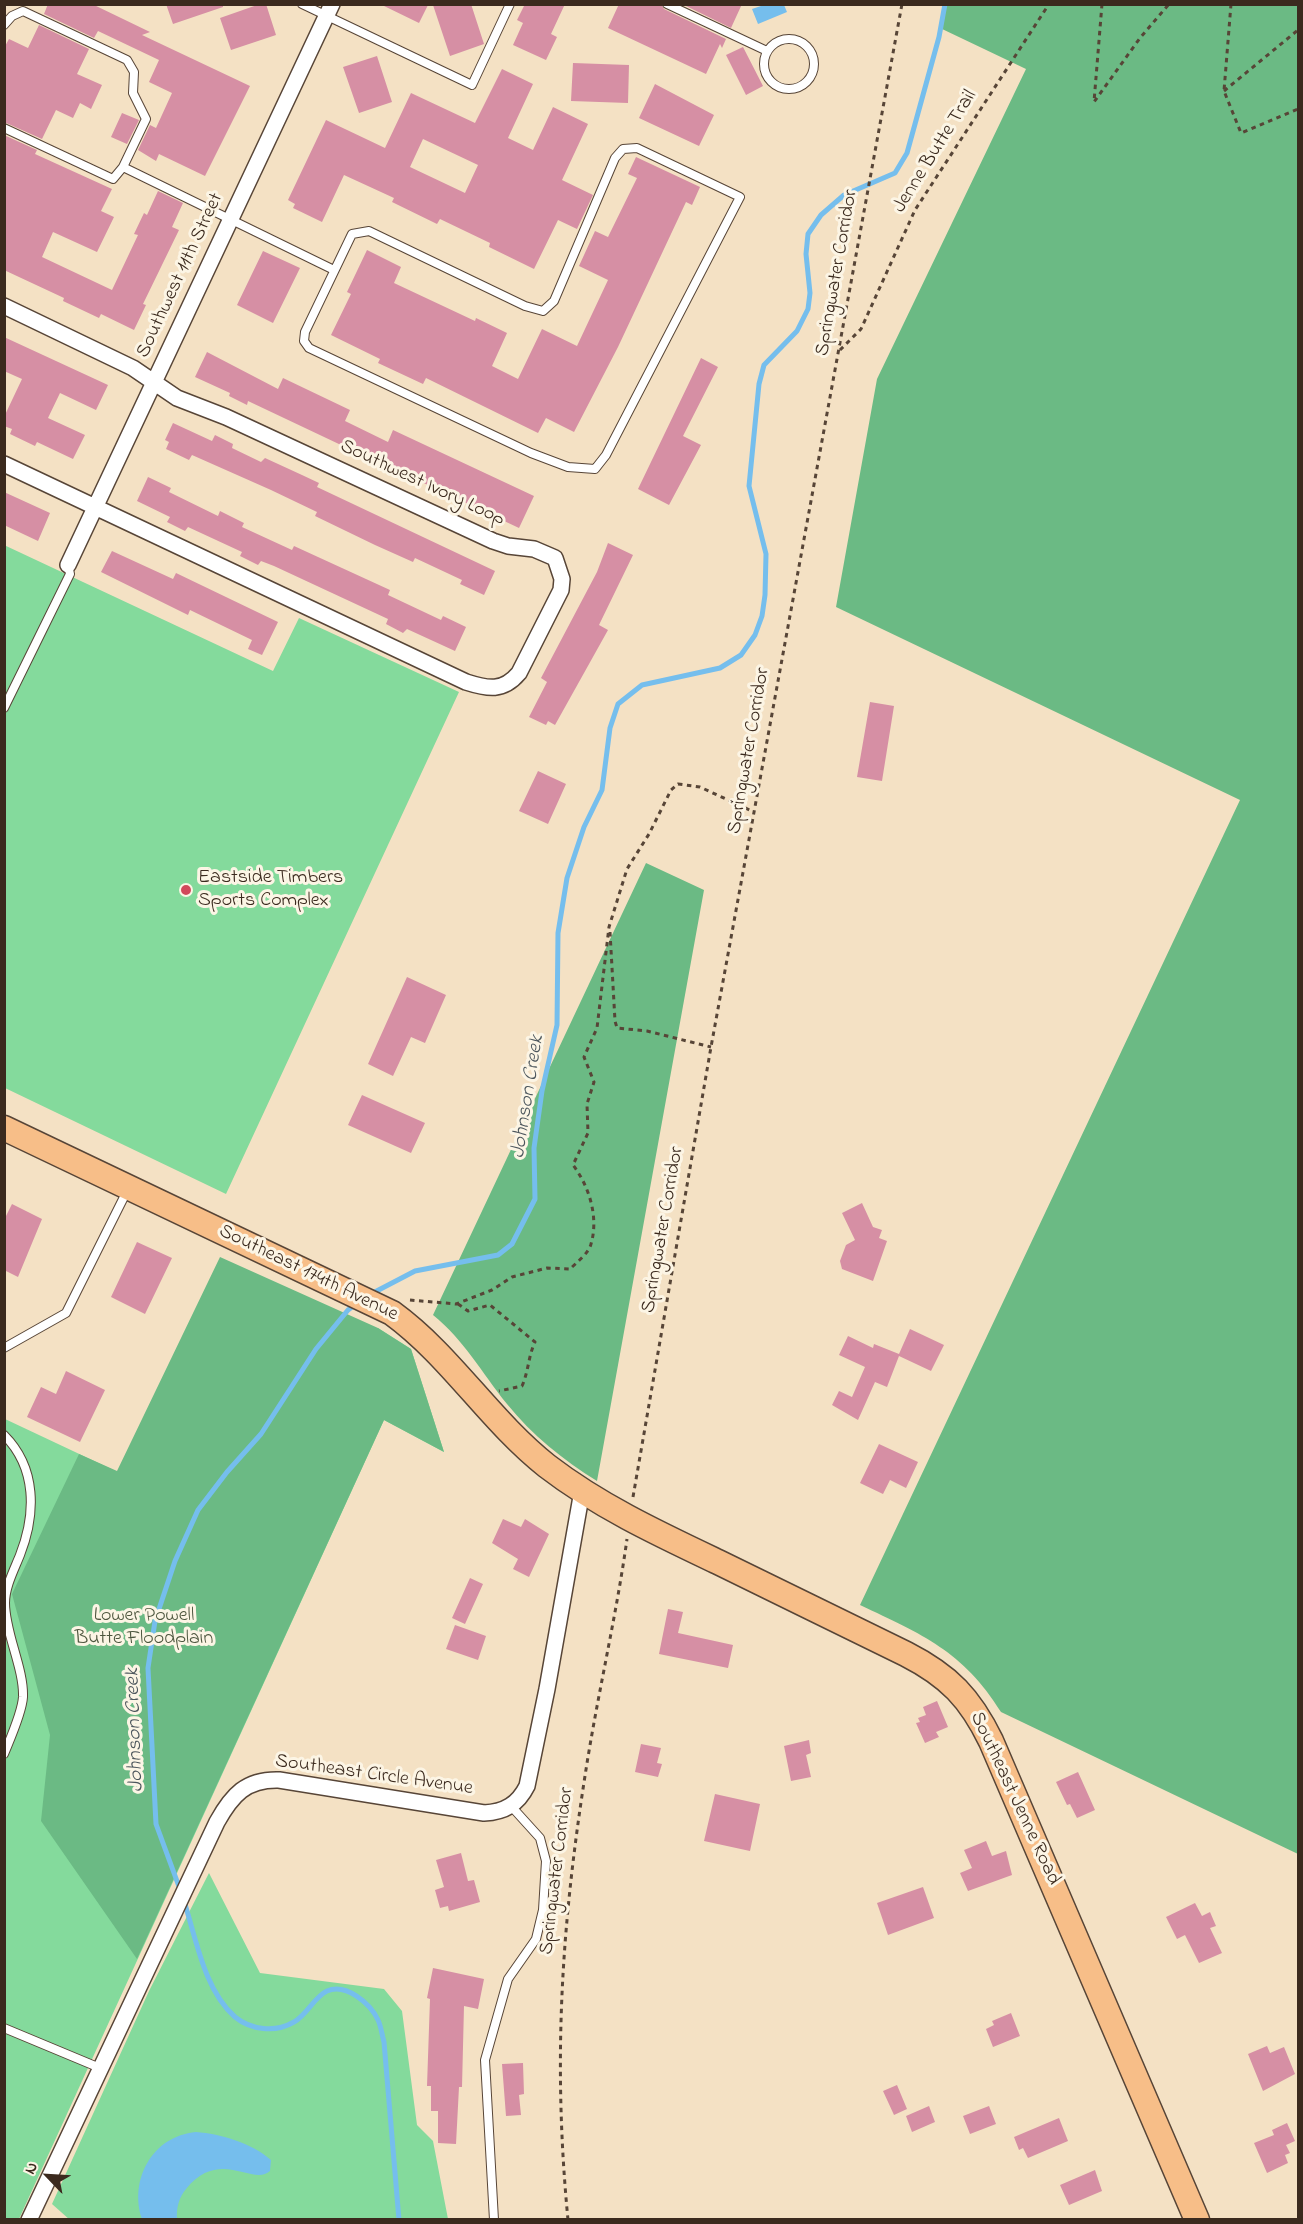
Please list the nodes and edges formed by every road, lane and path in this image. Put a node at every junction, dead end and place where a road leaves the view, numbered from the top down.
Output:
1 (302, 4) edge
2 (510, 4) edge
3 (667, 4) edge
4 (902, 4) edge
5 (1049, 4) edge
6 (1102, 4) edge
7 (1169, 4) edge
8 (1231, 4) edge
9 (330, 10) edge
10 (4, 25) edge
11 (1299, 30) edge
12 (767, 51) junction
13 (1224, 91) junction
14 (1299, 109) edge
15 (4, 128) edge
16 (123, 167) junction
17 (231, 219) junction
18 (334, 270) junction
19 (4, 306) edge
20 (840, 350) junction
21 (154, 382) junction
22 (4, 464) edge
23 (96, 507) junction
24 (68, 565) joint
25 (4, 708) edge
26 (754, 812) junction
27 (609, 927) junction
28 (711, 1047) junction
29 (4, 1128) edge
30 (129, 1187) junction
31 (456, 1304) junction
32 (392, 1313) junction
33 (4, 1348) edge
34 (477, 1397) junction
35 (4, 1435) edge
36 (582, 1491) junction
37 (630, 1517) junction
38 (4, 1754) edge
39 (511, 1806) junction
40 (4, 2028) edge
41 (100, 2068) junction
42 (29, 2220) edge
43 (494, 2220) edge
44 (568, 2220) edge
45 (1197, 2220) edge

1 - 9 lane
2 - 9 lane
3 - 12 lane
4 - 20 path, Springwater Corridor
5 - 20 path, Jenne Butte Trail
6 - 7 path
8 - 13 path
9 - 17 street, Southwest 11th Street
10 - 16 lane
11 - 13 path
12 - 12 lane
13 - 14 path
15 - 16 lane
16 - 17 lane
17 - 18 lane
17 - 21 street, Southwest 11th Street
18 - 18 lane
19 - 21 street, Southwest Ivory Loop
20 - 26 path, Springwater Corridor
21 - 23 street, Southwest 11th Street
21 - 23 street, Southwest Ivory Loop
22 - 23 street, Southwest Ivory Loop
23 - 24 street, Southwest 11th Street
24 - 25 lane
26 - 27 path
26 - 28 path, Springwater Corridor
27 - 28 path
27 - 31 path
28 - 37 path, Springwater Corridor
29 - 30 main road, Southeast 174th Avenue
30 - 32 main road, Southeast 174th Avenue
30 - 33 lane
31 - 32 path
31 - 34 path
32 - 34 main road, Southeast 174th Avenue
34 - 36 main road, Southeast 174th Avenue
35 - 38 lane
36 - 37 main road, Southeast 174th Avenue
36 - 39 street
37 - 44 path, Springwater Corridor
37 - 45 main road, Southeast Jenne Road
39 - 41 street, Southeast Circle Avenue
39 - 43 lane
40 - 41 lane
41 - 42 street, Southeast Circle Avenue

